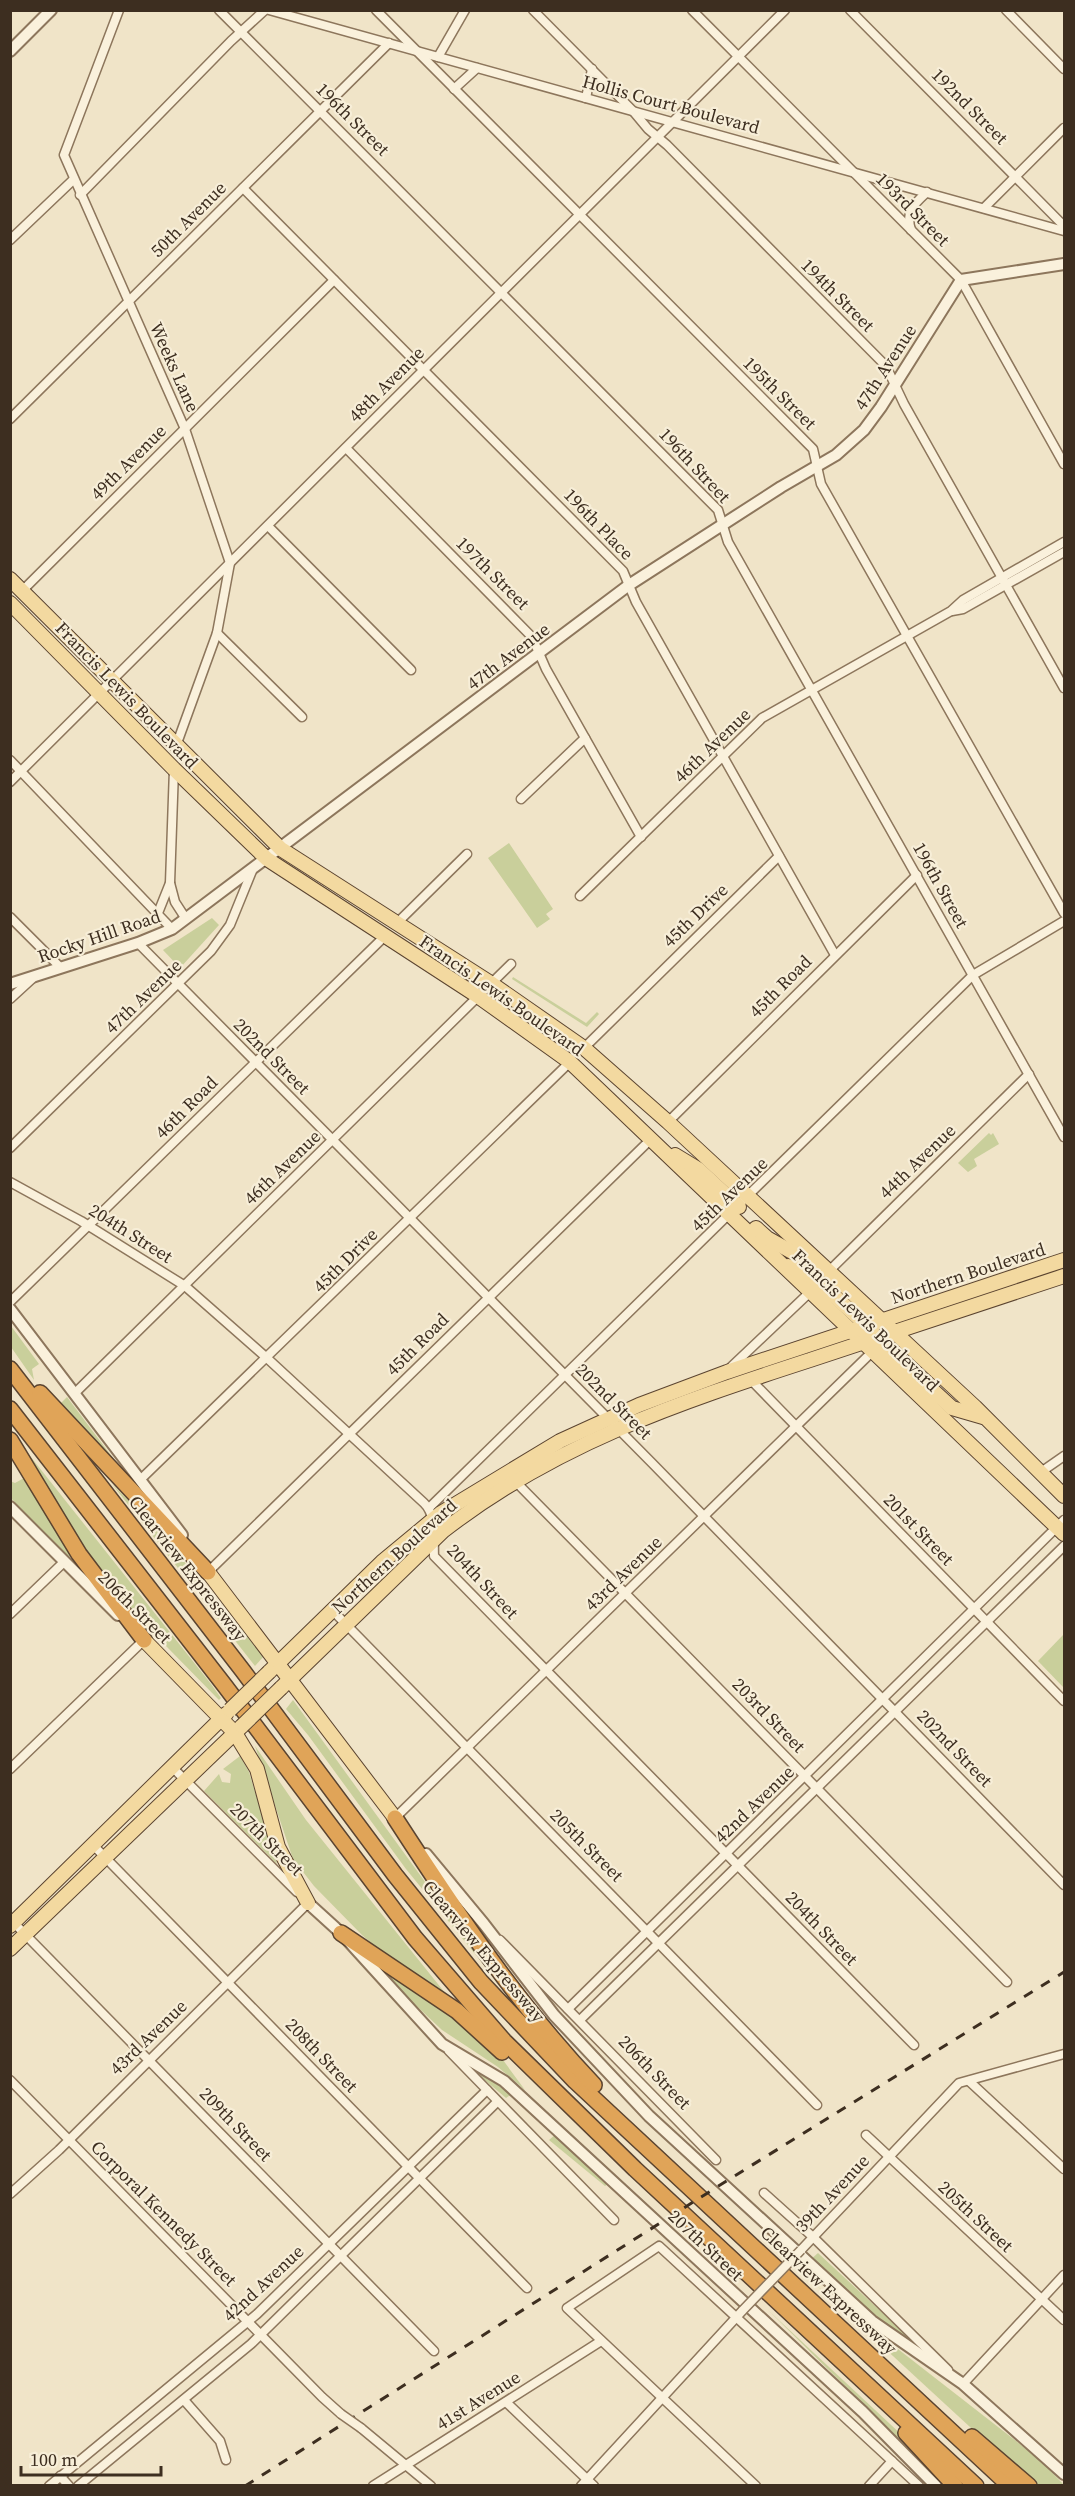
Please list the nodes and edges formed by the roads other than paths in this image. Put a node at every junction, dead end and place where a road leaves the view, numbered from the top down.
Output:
1 (51, 10) edge
2 (118, 10) edge
3 (219, 10) edge
4 (267, 10) edge
5 (376, 10) edge
6 (465, 10) edge
7 (533, 10) edge
8 (692, 10) edge
9 (785, 10) edge
10 (850, 10) edge
11 (1006, 10) edge
12 (241, 32) junction
13 (389, 43) junction
14 (10, 51) edge
15 (415, 51) junction
16 (438, 57) junction
17 (738, 57) junction
18 (477, 68) junction
19 (592, 69) junction
20 (1065, 69) edge
21 (454, 89) junction
22 (586, 98) junction
23 (321, 110) junction
24 (633, 111) junction
25 (675, 122) junction
26 (1065, 128) edge
27 (659, 139) junction
28 (852, 171) junction
29 (1017, 176) junction
30 (73, 180) junction
31 (243, 188) junction
32 (927, 192) junction
33 (80, 195) junction
34 (984, 208) junction
35 (581, 214) junction
36 (1065, 226) edge
37 (911, 230) junction
38 (1065, 231) edge
39 (10, 240) edge
40 (1065, 264) edge
41 (334, 280) junction
42 (961, 280) junction
43 (502, 292) junction
44 (127, 302) junction
45 (424, 370) junction
46 (895, 384) junction
47 (10, 419) edge
48 (185, 429) junction
49 (346, 448) junction
50 (1065, 464) edge
51 (818, 466) junction
52 (723, 524) junction
53 (268, 526) junction
54 (1065, 542) edge
55 (1065, 552) edge
56 (230, 563) junction
57 (10, 579) edge
58 (1004, 581) junction
59 (629, 585) junction
60 (22, 591) junction
61 (10, 603) edge
62 (217, 633) junction
63 (907, 634) junction
64 (540, 652) junction
65 (411, 670) dead end
66 (111, 682) junction
67 (1065, 688) edge
68 (811, 689) junction
69 (100, 692) junction
70 (302, 717) dead end
71 (585, 738) junction
72 (175, 746) junction
73 (723, 756) junction
74 (10, 760) edge
75 (174, 769) junction
76 (21, 771) junction
77 (10, 782) edge
78 (521, 799) dead end
79 (641, 837) junction
80 (280, 849) junction
81 (467, 854) dead end
82 (779, 856) junction
83 (267, 859) junction
84 (252, 871) junction
85 (916, 875) junction
86 (170, 883) junction
87 (580, 896) dead end
88 (158, 913) junction
89 (1065, 913) edge
90 (10, 917) edge
91 (186, 919) junction
92 (1065, 921) edge
93 (397, 923) junction
94 (172, 928) junction
95 (385, 936) junction
96 (138, 943) junction
97 (835, 955) junction
98 (511, 964) dead end
99 (60, 967) junction
100 (973, 975) junction
101 (35, 976) junction
102 (10, 984) edge
103 (178, 984) junction
104 (492, 984) junction
105 (479, 997) junction
106 (10, 999) edge
107 (584, 1048) junction
108 (255, 1062) junction
109 (570, 1062) junction
110 (1029, 1074) junction
111 (668, 1122) junction
112 (1065, 1137) edge
113 (650, 1140) junction
114 (333, 1141) junction
115 (10, 1148) edge
116 (10, 1182) edge
117 (738, 1207) junction
118 (410, 1219) junction
119 (89, 1226) junction
120 (1065, 1260) edge
121 (780, 1263) junction
122 (828, 1272) junction
123 (1065, 1276) edge
124 (185, 1286) junction
125 (810, 1293) junction
126 (488, 1297) junction
127 (10, 1302) edge
128 (10, 1309) edge
129 (881, 1321) junction
130 (857, 1329) junction
131 (879, 1340) junction
132 (268, 1359) junction
133 (10, 1362) edge
134 (10, 1369) edge
135 (727, 1372) junction
136 (565, 1376) junction
137 (750, 1379) junction
138 (75, 1393) junction
139 (10, 1409) edge
140 (613, 1424) junction
141 (796, 1427) junction
142 (350, 1433) junction
143 (10, 1440) edge
144 (1065, 1456) edge
145 (1041, 1472) junction
146 (512, 1477) junction
147 (141, 1479) junction
148 (1065, 1496) edge
149 (10, 1507) edge
150 (431, 1514) junction
151 (705, 1516) junction
152 (1062, 1527) edge
153 (433, 1541) junction
154 (1065, 1546) edge
155 (64, 1562) junction
156 (208, 1572) junction
157 (626, 1594) junction
158 (974, 1609) junction
159 (332, 1610) junction
160 (10, 1614) edge
161 (987, 1622) junction
162 (346, 1624) junction
163 (144, 1640) junction
164 (547, 1671) junction
165 (281, 1674) junction
166 (884, 1699) junction
167 (1065, 1701) edge
168 (896, 1711) junction
169 (226, 1714) junction
170 (239, 1729) junction
171 (468, 1748) junction
172 (172, 1767) junction
173 (10, 1769) edge
174 (806, 1777) junction
175 (186, 1780) junction
176 (817, 1788) junction
177 (395, 1818) junction
178 (93, 1845) junction
179 (728, 1854) junction
180 (105, 1858) junction
181 (738, 1865) junction
182 (1065, 1885) edge
183 (309, 1903) junction
184 (12, 1924) edge
185 (484, 1924) junction
186 (648, 1930) junction
187 (341, 1933) junction
188 (26, 1934) junction
189 (661, 1943) junction
190 (10, 1949) edge
191 (1007, 1982) dead end
192 (229, 1983) junction
193 (568, 2009) junction
194 (580, 2020) junction
195 (442, 2044) junction
196 (914, 2045) dead end
197 (1065, 2054) edge
198 (149, 2058) junction
199 (10, 2080) edge
200 (969, 2081) junction
201 (487, 2090) junction
202 (497, 2102) junction
203 (817, 2105) dead end
204 (866, 2135) dead end
205 (69, 2140) junction
206 (889, 2157) junction
207 (716, 2160) dead end
208 (408, 2167) junction
209 (635, 2169) junction
210 (1065, 2169) edge
211 (419, 2178) junction
212 (694, 2192) junction
213 (764, 2193) dead end
214 (10, 2194) edge
215 (614, 2220) dead end
216 (813, 2237) junction
217 (330, 2244) junction
218 (340, 2255) junction
219 (1065, 2276) edge
220 (527, 2288) dead end
221 (1042, 2299) junction
222 (817, 2306) junction
223 (735, 2318) junction
224 (1065, 2320) edge
225 (248, 2322) junction
226 (260, 2334) junction
227 (819, 2339) junction
228 (601, 2341) junction
229 (434, 2351) dead end
230 (963, 2384) junction
231 (663, 2398) junction
232 (184, 2400) junction
233 (506, 2402) junction
234 (226, 2460) dead end
235 (892, 2461) junction
236 (407, 2463) junction
237 (1065, 2474) edge
238 (60, 2476) junction
239 (588, 2483) edge
240 (49, 2486) edge
241 (69, 2486) edge
242 (78, 2486) edge
243 (373, 2486) edge
244 (431, 2486) edge
245 (756, 2486) edge
246 (869, 2486) edge
247 (919, 2486) edge
248 (936, 2486) edge
249 (955, 2486) edge
250 (976, 2486) edge
251 (1010, 2486) edge
252 (1029, 2486) edge

1 - 14 street
2 - 30 street, Weeks Lane
3 - 12 street, 196th Street
4 - 12 street
4 - 13 street, Hollis Court Boulevard
5 - 15 street, 195th Street
6 - 16 street
7 - 19 street, 194th Street
8 - 17 street, 193rd Street
9 - 17 street, 48th Avenue
10 - 29 street, 192nd Street
11 - 20 street
12 - 23 street, 196th Street
12 - 33 street
13 - 15 street, Hollis Court Boulevard
13 - 23 street, 50th Avenue
15 - 16 street, Hollis Court Boulevard
15 - 21 street, 195th Street
16 - 18 street, Hollis Court Boulevard
17 - 25 street, 48th Avenue
17 - 28 street, 193rd Street
18 - 21 street
18 - 22 street, Hollis Court Boulevard
19 - 22 street
19 - 24 street, 194th Street
21 - 35 street, 195th Street
22 - 24 street, Hollis Court Boulevard
23 - 31 street, 50th Avenue
23 - 43 street, 196th Street
24 - 25 street, Hollis Court Boulevard
24 - 27 street, 194th Street
25 - 27 street, 48th Avenue
25 - 28 street, Hollis Court Boulevard
26 - 29 street
27 - 35 street, 48th Avenue
27 - 46 street, 194th Street
28 - 32 street, Hollis Court Boulevard
28 - 37 street, 193rd Street
29 - 34 street
29 - 36 street, 192nd Street
30 - 33 street, Weeks Lane
30 - 39 street
31 - 41 street, 196th Place
31 - 44 street, 50th Avenue
32 - 34 street, Hollis Court Boulevard
32 - 37 street
33 - 44 street, Weeks Lane
34 - 38 street, Hollis Court Boulevard
35 - 43 street, 48th Avenue
35 - 51 street, 195th Street
37 - 42 street, 193rd Street
40 - 42 street
41 - 45 street, 196th Place
41 - 48 street, 49th Avenue
42 - 46 street, 47th Avenue
42 - 50 street, 193rd Street
43 - 45 street, 48th Avenue
43 - 52 street, 196th Street
44 - 47 street, 50th Avenue
44 - 48 street, Weeks Lane
45 - 49 street, 48th Avenue
45 - 59 street, 196th Place
46 - 51 street, 47th Avenue
46 - 58 street, 194th Street
48 - 56 street, Weeks Lane
48 - 60 street, 49th Avenue
49 - 53 street, 48th Avenue
49 - 64 street, 197th Street
51 - 52 street, 47th Avenue
51 - 63 street, 195th Street
52 - 59 street, 47th Avenue
52 - 68 street, 196th Street
53 - 56 street, 48th Avenue
53 - 65 street
54 - 58 street, 46th Avenue
55 - 58 street, 46th Avenue
56 - 62 street, Weeks Lane
56 - 66 street, 48th Avenue
57 - 60 main road, Francis Lewis Boulevard
58 - 63 street, 46th Avenue
58 - 67 street, 194th Street
59 - 64 street, 47th Avenue
59 - 73 street, 196th Place
60 - 66 main road, Francis Lewis Boulevard
61 - 69 main road, Francis Lewis Boulevard
62 - 70 street
62 - 72 street, Weeks Lane
63 - 68 street, 46th Avenue
63 - 89 street, 195th Street
64 - 71 street, 197th Street
64 - 80 street, 47th Avenue
66 - 69 street, 48th Avenue
66 - 72 main road, Francis Lewis Boulevard
68 - 73 street, 46th Avenue
68 - 85 street, 196th Street
69 - 75 main road, Francis Lewis Boulevard
69 - 76 street, 48th Avenue
71 - 78 street
71 - 79 street, 197th Street
72 - 80 main road, Francis Lewis Boulevard
73 - 79 street, 46th Avenue
73 - 82 street, 196th Place
74 - 76 street
75 - 83 main road, Francis Lewis Boulevard
75 - 86 street
76 - 77 street, 48th Avenue
76 - 88 street
79 - 87 street, 46th Avenue
80 - 83 street, 47th Avenue
80 - 93 main road, Francis Lewis Boulevard
81 - 93 street
82 - 97 street, 196th Place
82 - 107 street, 45th Drive
83 - 84 street, 47th Avenue
83 - 95 main road, Francis Lewis Boulevard
84 - 91 street, Rocky Hill Road
84 - 103 street, 47th Avenue
85 - 97 street, 45th Road
85 - 100 street, 196th Street
86 - 88 street
86 - 91 street
88 - 94 street
90 - 99 street
91 - 94 street, Rocky Hill Road
92 - 100 street, 45th Avenue
93 - 104 main road, Francis Lewis Boulevard
94 - 96 street, Rocky Hill Road
95 - 105 main road, Francis Lewis Boulevard
95 - 108 street, 46th Road
96 - 99 street, Rocky Hill Road
96 - 103 street, 202nd Street
97 - 111 street, 45th Road
98 - 104 street, 46th Avenue
99 - 101 street, Rocky Hill Road
100 - 110 street, 196th Street
100 - 117 street, 45th Avenue
101 - 102 street, Rocky Hill Road
101 - 106 street
103 - 108 street, 202nd Street
103 - 115 street, 47th Avenue
104 - 105 street, 46th Avenue
104 - 107 main road, Francis Lewis Boulevard
105 - 109 main road, Francis Lewis Boulevard
105 - 114 street, 46th Avenue
107 - 111 main road, Francis Lewis Boulevard
108 - 114 street, 202nd Street
108 - 119 street, 46th Road
109 - 113 main road, Francis Lewis Boulevard
109 - 118 street, 45th Drive
110 - 112 street, 196th Street
110 - 122 street, 44th Avenue
111 - 117 main road, Francis Lewis Boulevard
113 - 117 main road, Francis Lewis Boulevard
113 - 126 street, 45th Road
114 - 118 street, 202nd Street
114 - 124 street, 46th Avenue
116 - 119 street, 204th Street
117 - 121 main road, Francis Lewis Boulevard
117 - 122 main road, Francis Lewis Boulevard
117 - 136 street, 45th Avenue
118 - 126 street, 202nd Street
118 - 132 street, 45th Drive
119 - 124 street, 204th Street
119 - 127 street, 46th Road
120 - 129 main road, Northern Boulevard
121 - 125 main road, Francis Lewis Boulevard
121 - 130 main road
122 - 129 main road, Francis Lewis Boulevard
123 - 131 main road, Northern Boulevard
124 - 132 street, 204th Street
124 - 138 street, 46th Avenue
125 - 130 main road, Francis Lewis Boulevard
125 - 135 street
126 - 136 street, 202nd Street
126 - 142 street, 45th Road
128 - 138 street, Clearview Expressway
129 - 130 main road, Northern Boulevard
129 - 131 main road, Francis Lewis Boulevard
130 - 131 main road, Francis Lewis Boulevard
130 - 131 main road
130 - 135 main road, Northern Boulevard
131 - 137 main road, Northern Boulevard
131 - 141 street, 43rd Avenue
131 - 145 main road, Francis Lewis Boulevard
131 - 152 main road, Francis Lewis Boulevard
132 - 142 street, 204th Street
132 - 147 street, 45th Drive
133 - 156 highway
134 - 212 highway, Clearview Expressway
135 - 140 main road, Northern Boulevard
136 - 140 street, 202nd Street
136 - 150 street, 45th Avenue
137 - 140 main road, Northern Boulevard
137 - 141 street, 201st Street
138 - 147 street, Clearview Expressway
139 - 209 highway
140 - 146 main road, Northern Boulevard
140 - 146 main road, Northern Boulevard
140 - 151 street, 202nd Street
141 - 151 street, 43rd Avenue
141 - 158 street, 201st Street
142 - 150 street, 204th Street
142 - 156 street, 45th Road
143 - 163 highway
144 - 145 street
145 - 148 main road, Francis Lewis Boulevard
146 - 150 main road, Northern Boulevard
146 - 153 main road, Northern Boulevard
146 - 157 street, 203rd Street
147 - 156 street, Clearview Expressway
149 - 155 street, 206th Street
150 - 153 street, 204th Street
150 - 159 main road, Northern Boulevard
151 - 157 street, 43rd Avenue
151 - 166 street, 202nd Street
152 - 158 street, 42nd Avenue
153 - 162 main road, Northern Boulevard
153 - 164 street, 204th Street
154 - 161 street, 42nd Avenue
155 - 160 street
155 - 163 street, 206th Street
156 - 165 main road
157 - 164 street, 43rd Avenue
157 - 174 street, 203rd Street
158 - 161 street, 201st Street
158 - 166 street, 42nd Avenue
159 - 162 street, 205th Street
159 - 165 main road, Northern Boulevard
161 - 167 street, 201st Street
161 - 168 street, 42nd Avenue
162 - 165 main road, Northern Boulevard
162 - 171 street, 205th Street
163 - 169 main road, 206th Street
163 - 173 street
164 - 171 street, 43rd Avenue
164 - 179 street, 204th Street
165 - 169 main road, Northern Boulevard, bridge
165 - 170 main road, Northern Boulevard, bridge
165 - 177 main road, Clearview Expressway
166 - 168 street, 202nd Street
166 - 174 street, 42nd Avenue
168 - 176 street, 42nd Avenue
168 - 182 street, 202nd Street
169 - 170 main road, 206th Street
169 - 172 main road, Northern Boulevard
170 - 175 main road, Northern Boulevard
170 - 183 main road, 206th Street
171 - 177 street, 43rd Avenue
171 - 186 street, 205th Street
172 - 175 street, 207th Street
172 - 178 main road, Northern Boulevard
174 - 176 street, 203rd Street
174 - 179 street, 42nd Avenue
175 - 180 main road, Northern Boulevard
175 - 183 street, 207th Street
176 - 181 street, 42nd Avenue
176 - 191 street, 203rd Street
177 - 185 street, Clearview Expressway
177 - 212 highway
178 - 180 street, 208th Street
178 - 184 main road, Northern Boulevard
179 - 181 street, 204th Street
179 - 186 street, 42nd Avenue
180 - 188 main road, Northern Boulevard
180 - 192 street, 208th Street
181 - 189 street, 42nd Avenue
181 - 196 street, 204th Street
183 - 187 street, 207th Street
183 - 192 street, 43rd Avenue
184 - 188 street, 209th Street
185 - 193 street, Clearview Expressway
185 - 230 street
186 - 189 street, 205th Street
186 - 193 street, 42nd Avenue
187 - 195 street
187 - 209 highway
188 - 190 main road, Northern Boulevard
188 - 198 street, 209th Street
189 - 194 street, 42nd Avenue
189 - 203 street, 205th Street
192 - 198 street, 43rd Avenue
192 - 208 street, 208th Street
193 - 194 street, 206th Street
194 - 207 street, 206th Street
195 - 201 street
195 - 248 street, 207th Street
197 - 200 street, 39th Avenue
198 - 205 street, 43rd Avenue
198 - 217 street, 209th Street
199 - 205 street, Corporal Kennedy Street
200 - 206 street, 39th Avenue
200 - 210 street
201 - 202 street
201 - 208 street, 42nd Avenue
202 - 211 street, 42nd Avenue
202 - 215 street
204 - 206 street, 205th Street
205 - 214 street, 43rd Avenue
205 - 225 street, Corporal Kennedy Street
206 - 216 street, 39th Avenue
206 - 221 street, 205th Street
208 - 211 street, 208th Street
208 - 217 street, 42nd Avenue
209 - 227 highway
211 - 218 street, 42nd Avenue
211 - 220 street, 208th Street
212 - 222 highway, Clearview Expressway
213 - 216 street
216 - 223 street, 39th Avenue, bridge
216 - 230 street
217 - 218 street, 209th Street
217 - 225 street, 42nd Avenue
218 - 226 street, 42nd Avenue
218 - 229 street, 209th Street
219 - 221 street
221 - 224 street, 205th Street
221 - 230 street
222 - 251 highway, Clearview Expressway
222 - 252 highway
223 - 228 street
223 - 231 street, 39th Avenue
223 - 235 street
225 - 226 street, Corporal Kennedy Street
225 - 238 street, 42nd Avenue
226 - 232 street, 42nd Avenue
226 - 236 street, Corporal Kennedy Street, bridge
227 - 249 highway
227 - 250 highway
228 - 231 street
228 - 233 street, 41st Avenue
230 - 237 street
231 - 239 street, 39th Avenue
231 - 245 street
232 - 234 street
232 - 242 street, 42nd Avenue
233 - 236 street, 41st Avenue
233 - 239 street
235 - 246 street
235 - 247 street
236 - 243 street, 41st Avenue
236 - 244 street, Corporal Kennedy Street
238 - 240 street, 42nd Avenue
238 - 241 street

